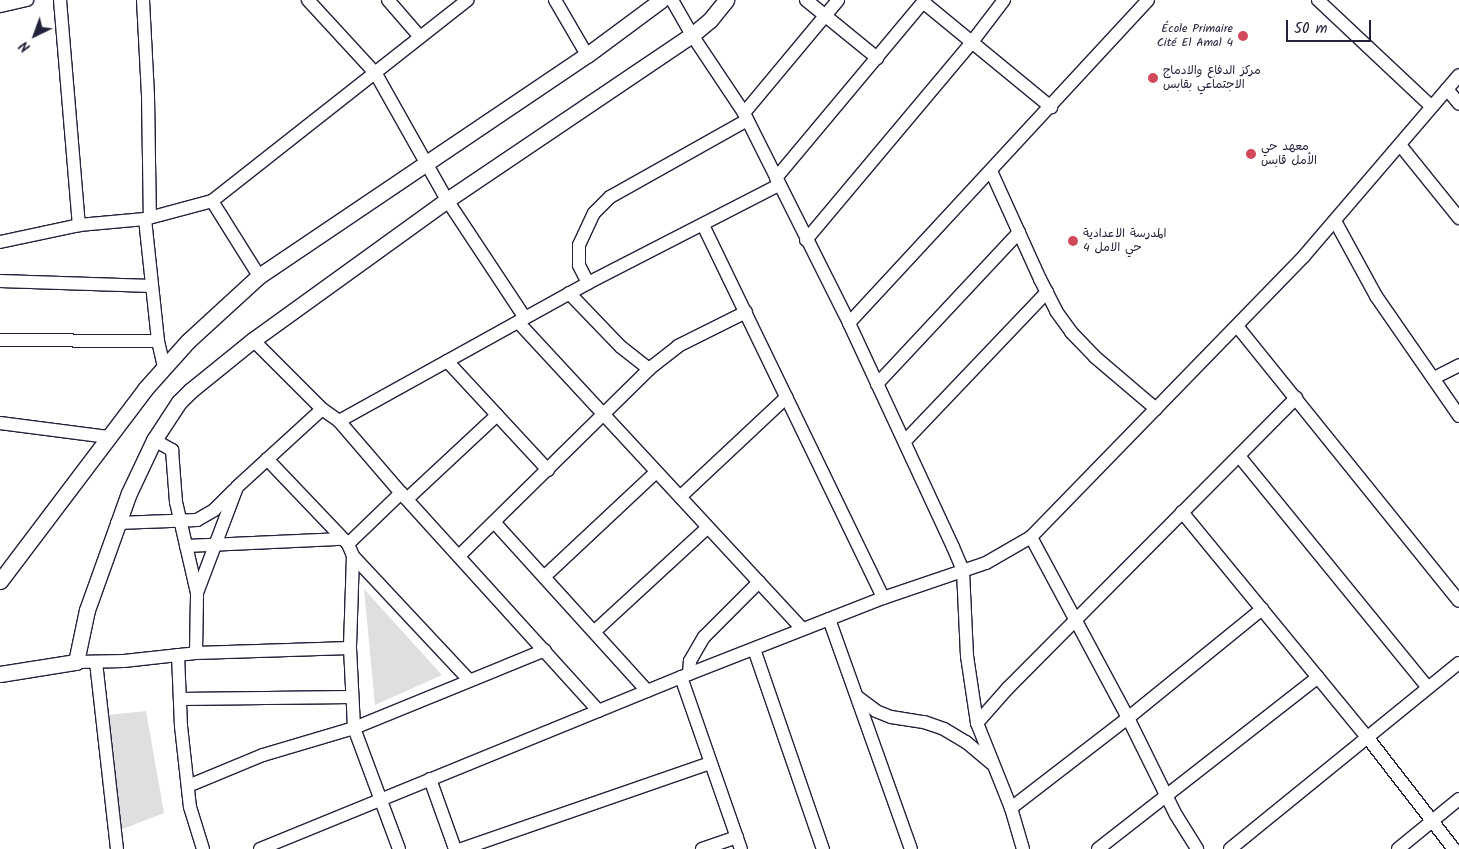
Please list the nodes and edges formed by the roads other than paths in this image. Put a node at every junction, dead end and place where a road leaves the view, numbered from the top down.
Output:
1 (27, 0) edge
2 (60, 0) edge
3 (143, 0) edge
4 (308, 0) edge
5 (388, 0) edge
6 (556, 0) edge
7 (661, 0) edge
8 (672, 0) edge
9 (726, 0) edge
10 (806, 0) edge
11 (838, 0) edge
12 (1004, 0) edge
13 (1148, 0) edge
14 (1318, 0) edge
15 (462, 1) edge
16 (924, 1) edge
17 (0, 6) edge
18 (825, 16) junction
19 (692, 35) junction
20 (420, 37) junction
21 (972, 42) junction
22 (587, 55) junction
23 (877, 58) junction
24 (376, 74) junction
25 (1459, 75) edge
26 (1447, 89) junction
27 (1459, 104) edge
28 (1431, 106) junction
29 (1051, 107) junction
30 (746, 117) junction
31 (1400, 145) junction
32 (428, 164) junction
33 (991, 170) junction
34 (777, 181) junction
35 (448, 200) junction
36 (212, 202) junction
37 (147, 218) junction
38 (1459, 218) edge
39 (1335, 221) junction
40 (80, 225) junction
41 (703, 225) junction
42 (1019, 232) junction
43 (806, 240) junction
44 (0, 242) edge
45 (259, 276) junction
46 (0, 281) edge
47 (588, 283) junction
48 (152, 286) junction
49 (1046, 292) junction
50 (569, 294) junction
51 (746, 312) junction
52 (522, 320) junction
53 (849, 324) junction
54 (1237, 326) junction
55 (0, 340) edge
56 (253, 340) junction
57 (158, 341) junction
58 (447, 361) junction
59 (1459, 365) edge
60 (164, 367) junction
61 (649, 369) junction
62 (1434, 378) junction
63 (877, 384) junction
64 (786, 397) junction
65 (1296, 398) junction
66 (322, 409) junction
67 (1156, 409) junction
68 (604, 415) junction
69 (496, 416) junction
70 (1459, 416) edge
71 (339, 421) junction
72 (0, 424) edge
73 (108, 437) junction
74 (154, 440) junction
75 (905, 441) junction
76 (1239, 456) junction
77 (267, 459) junction
78 (548, 470) junction
79 (656, 472) junction
80 (237, 487) junction
81 (404, 496) junction
82 (680, 497) junction
83 (1182, 512) junction
84 (180, 522) junction
85 (494, 522) junction
86 (118, 524) junction
87 (707, 528) junction
88 (1031, 537) junction
89 (346, 542) junction
90 (216, 545) junction
91 (186, 546) junction
92 (353, 556) junction
93 (458, 556) junction
94 (963, 571) junction
95 (545, 576) junction
96 (0, 581) edge
97 (758, 582) junction
98 (197, 593) junction
99 (883, 598) junction
100 (1459, 600) edge
101 (1262, 609) junction
102 (829, 619) junction
103 (1077, 620) junction
104 (802, 629) junction
105 (595, 631) junction
106 (350, 648) junction
107 (754, 649) junction
108 (545, 650) junction
109 (196, 654) junction
110 (178, 655) junction
111 (76, 662) junction
112 (96, 662) junction
113 (1459, 662) edge
114 (7, 669) edge
115 (0, 674) edge
116 (685, 676) junction
117 (1318, 677) junction
118 (469, 680) junction
119 (1428, 688) junction
120 (647, 690) junction
121 (351, 697) junction
122 (858, 697) junction
123 (180, 699) junction
124 (599, 711) junction
125 (1128, 718) junction
126 (977, 723) junction
127 (354, 728) junction
128 (1367, 737) junction
129 (711, 763) junction
130 (992, 764) junction
131 (430, 779) junction
132 (188, 786) junction
133 (1166, 795) junction
134 (1459, 799) edge
135 (379, 802) junction
136 (1011, 808) junction
137 (1432, 822) junction
138 (739, 843) edge
139 (117, 849) edge
140 (204, 849) edge
141 (260, 849) edge
142 (399, 849) edge
143 (455, 849) edge
144 (462, 849) edge
145 (702, 849) edge
146 (823, 849) edge
147 (911, 849) edge
148 (1023, 849) edge
149 (1098, 849) edge
150 (1197, 849) edge
151 (1230, 849) edge
152 (1398, 849) edge
153 (1454, 849) edge

1 - 17 street
2 - 40 street
3 - 37 street
4 - 24 street
5 - 20 street
6 - 22 street
7 - 22 street
8 - 19 street
9 - 19 street
10 - 18 street
11 - 18 street
12 - 21 street
13 - 29 street
14 - 28 street
15 - 20 street
16 - 21 street
16 - 23 street
18 - 23 street
18 - 30 street
19 - 30 street
19 - 35 street
20 - 24 street
21 - 29 street
21 - 43 street
22 - 32 street
23 - 34 street
24 - 32 street
24 - 36 street
25 - 26 street
26 - 27 street
26 - 28 street
28 - 31 street
29 - 33 street
30 - 34 street
30 - 47 street
31 - 38 street
31 - 39 street
32 - 35 street
32 - 45 street
33 - 42 street
33 - 53 street
34 - 41 street
34 - 43 street
35 - 52 street
35 - 56 street
36 - 37 street
36 - 45 street
37 - 40 street
37 - 48 street
39 - 54 street
39 - 62 street
40 - 44 street
41 - 47 street
41 - 51 street
42 - 49 street
42 - 63 street
43 - 53 street
45 - 60 street
46 - 48 street
47 - 50 street
48 - 57 street
49 - 67 street
49 - 75 street
50 - 52 street
50 - 61 street
51 - 61 street
51 - 64 street
52 - 58 street
52 - 68 street
53 - 63 street
54 - 65 street
54 - 67 street
55 - 57 street
56 - 66 street
56 - 74 street
57 - 60 street
58 - 69 street
58 - 71 street
59 - 62 street
60 - 73 street
61 - 68 street
62 - 70 street
63 - 75 street
64 - 82 street
64 - 99 street
65 - 76 street
65 - 100 street
66 - 71 street
66 - 77 street
67 - 88 street
68 - 78 street
68 - 79 street
69 - 78 street
69 - 81 street
71 - 81 street
72 - 73 street
73 - 96 street
74 - 84 street
74 - 86 street
75 - 94 street
76 - 83 street
76 - 119 street
77 - 80 street
77 - 89 street
78 - 85 street
79 - 82 street
79 - 95 street
80 - 84 street
80 - 90 street
81 - 89 street
81 - 93 street
82 - 87 street
83 - 101 street
83 - 103 street
84 - 86 street
84 - 91 street
85 - 93 street
85 - 95 street
86 - 111 street
87 - 97 street
87 - 105 street
88 - 94 street
88 - 103 street
89 - 90 street
89 - 92 street
90 - 91 street
90 - 98 street
91 - 98 street
92 - 106 street
92 - 118 street
93 - 108 street
94 - 99 street
94 - 126 street
95 - 105 street
97 - 104 street
97 - 116 street
98 - 109 street
99 - 102 street
101 - 117 street
101 - 125 street
102 - 104 street
102 - 122 street
103 - 125 street
103 - 126 street
104 - 107 street
105 - 120 street
106 - 109 street
106 - 121 street
107 - 116 street
107 - 146 street
108 - 118 street
108 - 124 street
109 - 110 street
110 - 112 street
110 - 123 street
111 - 112 street
111 - 114 street
112 - 139 street
113 - 119 street
114 - 115 street
116 - 120 street
116 - 129 street
117 - 128 street
117 - 133 street
118 - 127 street
119 - 128 street
120 - 124 street
121 - 123 street
121 - 127 street
122 - 130 street
122 - 147 street
123 - 132 street
124 - 131 street
125 - 133 street
125 - 136 street
126 - 130 street
127 - 132 street
127 - 135 street
128 - 137 street
128 - 151 street
129 - 138 street
129 - 144 street
130 - 136 street
131 - 135 street
131 - 143 street
132 - 140 street
133 - 149 street
133 - 150 street
134 - 137 street
135 - 141 street
135 - 142 street
136 - 148 street
137 - 152 street
137 - 153 street
138 - 145 street

